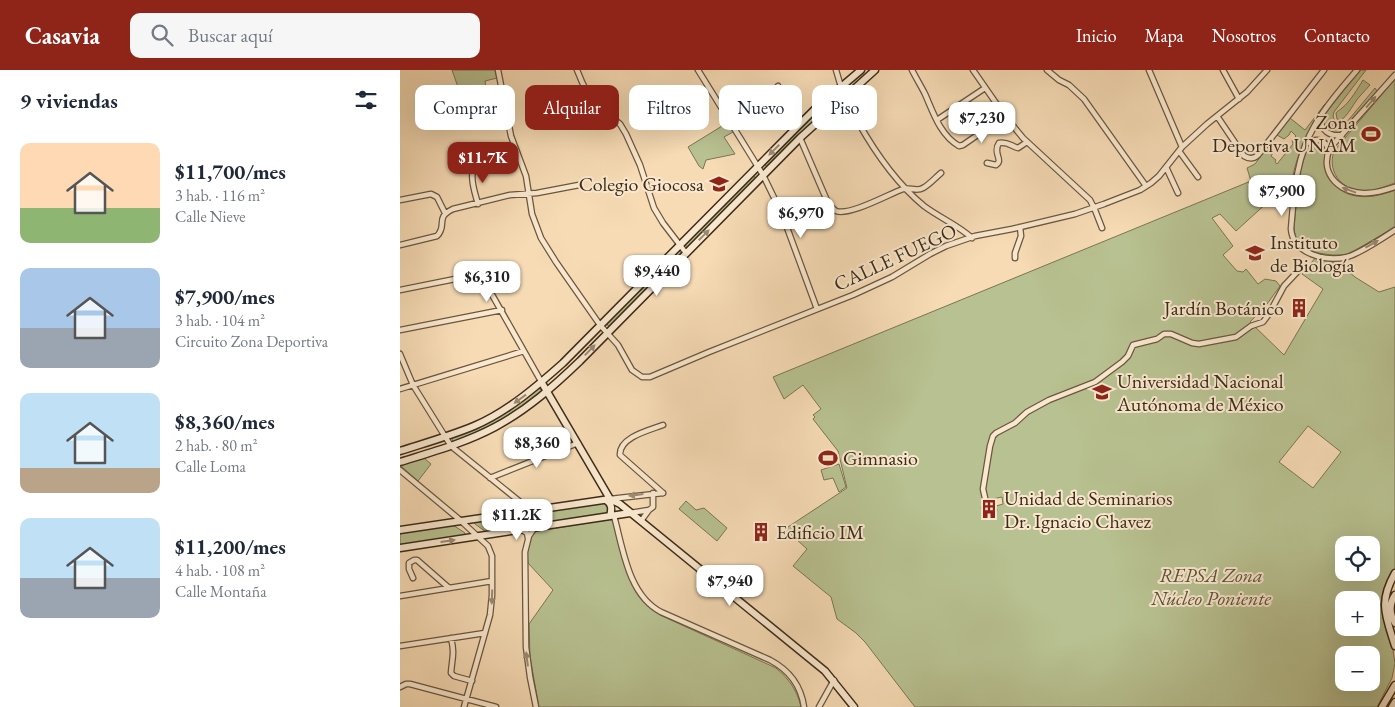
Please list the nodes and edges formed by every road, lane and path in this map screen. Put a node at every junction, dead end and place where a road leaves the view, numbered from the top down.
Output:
1 (498, 70) edge
2 (577, 70) edge
3 (698, 70) edge
4 (836, 70) edge
5 (861, 70) edge
6 (874, 70) edge
7 (912, 70) edge
8 (973, 70) edge
9 (1047, 70) edge
10 (1149, 70) edge
11 (1223, 70) edge
12 (1267, 70) edge
13 (1324, 70) edge
14 (1356, 70) edge
15 (1395, 75) edge
16 (839, 85) edge
17 (844, 85) edge
18 (857, 85) edge
19 (985, 88) junction
20 (1239, 99) junction
21 (812, 113) edge
22 (1005, 116) junction
23 (1217, 116) junction
24 (1320, 116) junction
25 (937, 120) junction
26 (802, 123) edge
27 (812, 127) edge
28 (794, 130) edge
29 (863, 130) edge
30 (1342, 135) junction
31 (800, 138) junction
32 (1027, 142) junction
33 (1306, 143) junction
34 (1181, 149) junction
35 (1329, 153) junction
36 (486, 160) dead end
37 (987, 163) dead end
38 (758, 166) junction
39 (1166, 167) junction
40 (940, 173) dead end
41 (763, 175) junction
42 (1198, 178) dead end
43 (579, 185) dead end
44 (1146, 186) junction
45 (1395, 187) edge
46 (905, 188) junction
47 (529, 194) junction
48 (1178, 194) dead end
49 (400, 200) edge
50 (478, 204) junction
51 (1094, 207) junction
52 (445, 213) junction
53 (1020, 228) junction
54 (1102, 228) dead end
55 (1395, 230) edge
56 (972, 238) junction
57 (400, 245) edge
58 (679, 245) junction
59 (686, 253) junction
60 (1015, 258) dead end
61 (1299, 270) dead end
62 (400, 290) edge
63 (817, 309) junction
64 (502, 310) junction
65 (600, 325) junction
66 (400, 330) edge
67 (607, 332) junction
68 (524, 351) junction
69 (400, 354) edge
70 (563, 364) junction
71 (570, 370) junction
72 (542, 383) junction
73 (413, 385) junction
74 (400, 389) edge
75 (547, 392) junction
76 (663, 426) dead end
77 (444, 437) junction
78 (578, 443) junction
79 (450, 446) junction
80 (400, 451) edge
81 (400, 462) edge
82 (400, 470) edge
83 (490, 478) junction
84 (654, 493) junction
85 (985, 498) dead end
86 (608, 499) junction
87 (524, 505) dead end
88 (651, 508) junction
89 (537, 510) junction
90 (519, 513) junction
91 (630, 513) junction
92 (612, 516) junction
93 (460, 520) junction
94 (642, 522) junction
95 (537, 527) junction
96 (400, 530) edge
97 (522, 530) junction
98 (486, 535) junction
99 (478, 536) junction
100 (528, 538) junction
101 (488, 546) junction
102 (400, 548) edge
103 (1395, 573) edge
104 (413, 578) dead end
105 (492, 581) junction
106 (449, 588) junction
107 (1395, 595) edge
108 (400, 596) edge
109 (1395, 622) edge
110 (485, 633) junction
111 (451, 638) junction
112 (400, 646) edge
113 (1395, 646) edge
114 (834, 680) junction
115 (472, 681) junction
116 (1394, 685) edge
117 (400, 687) edge
118 (467, 698) junction
119 (1395, 702) edge
120 (464, 707) edge
121 (496, 707) edge
122 (536, 707) edge
123 (804, 707) edge
124 (819, 707) edge
125 (854, 707) edge
126 (1382, 707) edge
127 (1392, 707) edge

1 - 47 street, CALLE FUEGO
2 - 58 street
3 - 38 street
4 - 16 street
5 - 17 main road
6 - 18 main road
7 - 25 street
8 - 19 street
9 - 44 street
10 - 34 street
11 - 20 street
12 - 20 street, CALLE FUEGO
13 - 23 street
14 - 24 street
30 -> 15 street
19 - 22 street
19 - 25 street
20 - 23 street, CALLE FUEGO
21 - 26 main road
22 - 25 street
22 - 32 street
23 - 34 street, CALLE FUEGO
24 - 30 street
24 - 33 street
27 - 31 main road
28 -> 38 main road
29 - 46 street
30 - 35 street
31 - 41 main road
31 - 46 street
32 - 37 street
32 - 51 street
33 - 35 street
33 -> 55 street
34 - 39 street, CALLE FUEGO
34 - 42 street
45 -> 35 street
36 - 50 street
38 - 41 street
38 - 58 main road
39 - 44 street, CALLE FUEGO
39 - 48 street
40 - 46 street
59 -> 41 main road
41 - 63 street
43 - 47 street
44 - 51 street, CALLE FUEGO
46 - 56 street
47 - 50 street
47 - 65 street, CALLE FUEGO
49 - 52 street
50 - 52 street
51 - 53 street, CALLE FUEGO
51 - 54 street
52 - 57 street
53 - 56 street, CALLE FUEGO
53 - 60 street
56 - 63 street, CALLE FUEGO
58 - 59 street
58 - 65 main road
59 - 67 main road
61 - 85 street
62 - 64 street
63 - 67 street, CALLE FUEGO
64 - 66 street
64 - 68 street
65 - 67 street, CALLE FUEGO
65 - 70 main road
71 -> 67 main road
68 - 72 street
68 - 73 street
69 - 73 street
70 - 71 main road
70 - 72 main road
71 - 75 main road
72 - 75 main road
72 -> 77 main road
73 - 74 street
73 - 77 street
75 - 78 main road
75 - 79 main road
76 - 84 street
77 - 79 street
77 - 80 main road
78 - 83 street
78 - 86 main road
79 - 81 main road
79 - 83 street
82 - 93 street
83 - 87 street
84 -> 86 street
84 - 88 street
86 - 89 main road
86 - 91 main road
86 - 92 main road
88 - 91 street
88 - 94 street
89 - 90 main road
89 - 95 street
90 - 93 main road
90 - 97 street
91 - 92 main road
91 - 94 main road
92 - 95 main road
92 - 123 street
93 - 96 main road
93 - 99 street
94 - 114 main road
95 - 97 main road
95 - 100 street
97 - 98 main road
97 - 100 street
98 - 99 main road
98 - 101 street
99 - 101 street
102 -> 99 main road
122 -> 100 street
101 - 105 street
103 - 113 main road
104 - 106 street
105 - 106 street
105 -> 110 street
106 - 108 street
107 - 109 main road
110 - 111 street
110 - 115 street
111 - 112 street
111 - 115 street
114 - 124 street
114 - 125 main road
115 - 118 street
116 - 126 main road
117 - 118 street
118 - 120 street
118 - 121 street
119 - 127 main road

